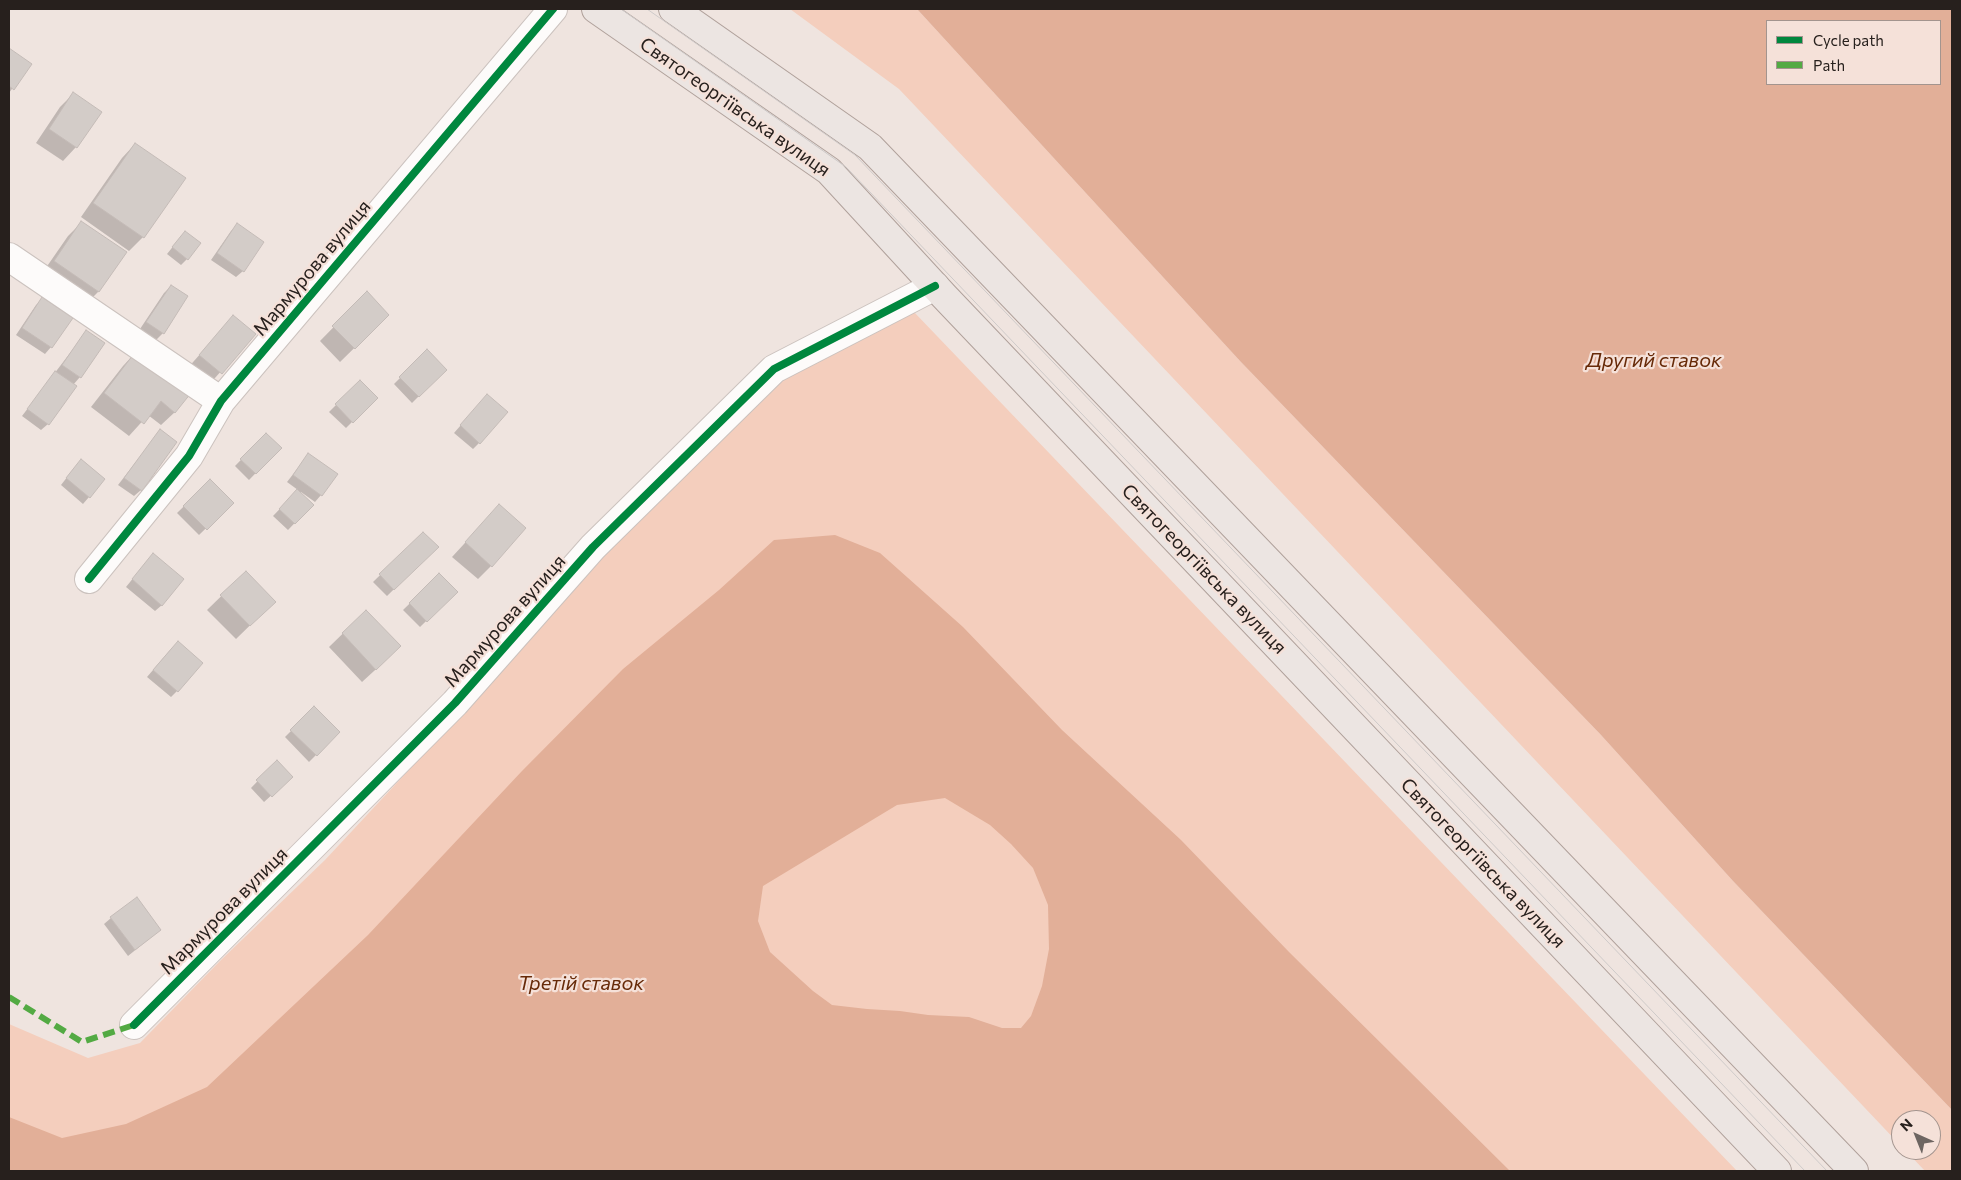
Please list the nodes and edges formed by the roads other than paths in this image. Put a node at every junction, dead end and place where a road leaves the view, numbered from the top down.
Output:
1 (553, 9) edge
2 (596, 9) edge
3 (673, 9) edge
4 (9, 257) edge
5 (935, 286) junction
6 (221, 401) junction
7 (89, 579) dead end
8 (134, 1025) dead end
9 (1777, 1171) edge
10 (1854, 1171) edge

1 - 6 street, Мармурова вулиця
2 - 5 main road, Святогеоргіївська вулиця
3 - 10 main road
4 - 6 street
5 - 8 street, Мармурова вулиця
5 - 9 main road, Святогеоргіївська вулиця
6 - 7 street, Мармурова вулиця

